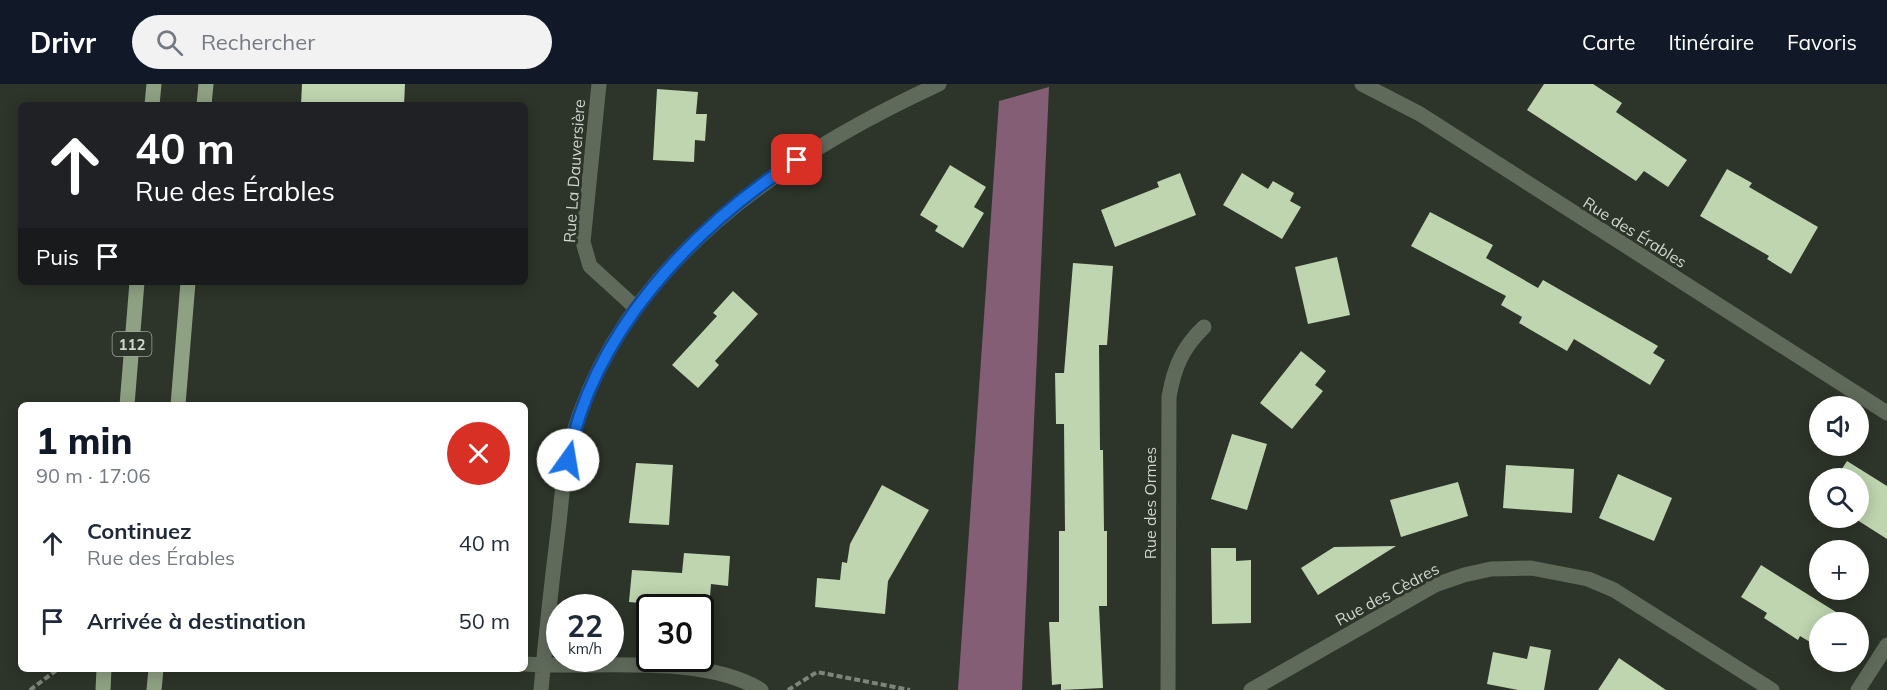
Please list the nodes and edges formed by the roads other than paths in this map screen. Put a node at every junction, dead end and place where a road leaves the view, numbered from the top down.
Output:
1 (154, 84) edge
2 (206, 84) edge
3 (599, 84) edge
4 (939, 84) edge
5 (1362, 84) edge
6 (152, 102) edge
7 (204, 102) edge
8 (137, 285) edge
9 (188, 285) edge
10 (636, 308) junction
11 (1204, 327) dead end
12 (127, 402) edge
13 (178, 402) edge
14 (1887, 413) edge
15 (1887, 645) edge
16 (528, 664) edge
17 (543, 666) junction
18 (104, 672) edge
19 (156, 672) edge
20 (103, 690) edge
21 (154, 690) edge
22 (541, 690) edge
23 (761, 690) edge
24 (1168, 690) edge
25 (1251, 690) edge
26 (1772, 690) edge
27 (1858, 690) edge

1 - 6 main road
2 - 7 main road
3 - 10 street, Rue La Dauversière
4 - 10 street
5 - 14 street, Rue des Érables
8 - 12 main road, 112
9 - 13 main road
10 - 17 street
11 - 24 street, Rue des Ormes
15 - 27 street
16 - 17 street
17 - 22 street
17 - 23 street
18 - 20 main road
19 - 21 main road
25 - 26 street, Rue des Cèdres

